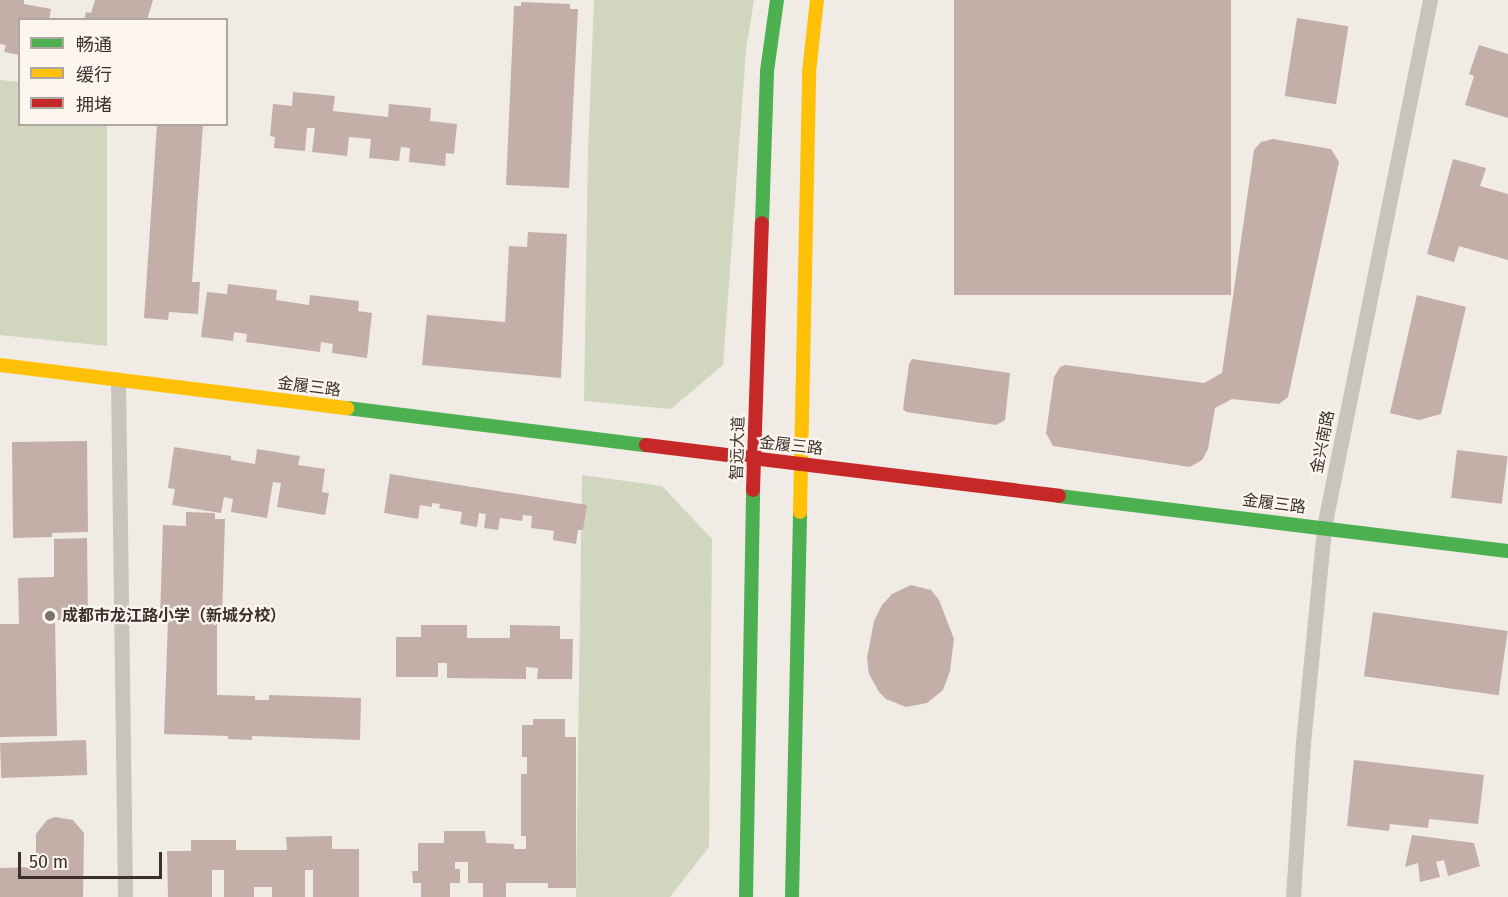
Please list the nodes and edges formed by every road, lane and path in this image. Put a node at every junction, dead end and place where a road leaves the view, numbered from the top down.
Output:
1 (777, 0) edge
2 (817, 0) edge
3 (1431, 0) edge
4 (0, 365) edge
5 (118, 380) junction
6 (754, 459) junction
7 (801, 463) junction
8 (1324, 527) junction
9 (1508, 551) edge
10 (125, 897) edge
11 (746, 897) edge
12 (792, 897) edge
13 (1293, 897) edge

1 - 6 main road, 智远大道
2 - 7 main road
3 - 8 street, 金兴南路
4 - 5 main road, 金履三路
5 - 6 main road, 金履三路
5 - 10 street
6 - 7 main road, 金履三路
6 - 11 main road, 智远大道
7 - 8 main road, 金履三路
7 - 12 main road
8 - 9 main road, 金履三路
8 - 13 street, 金兴南路

